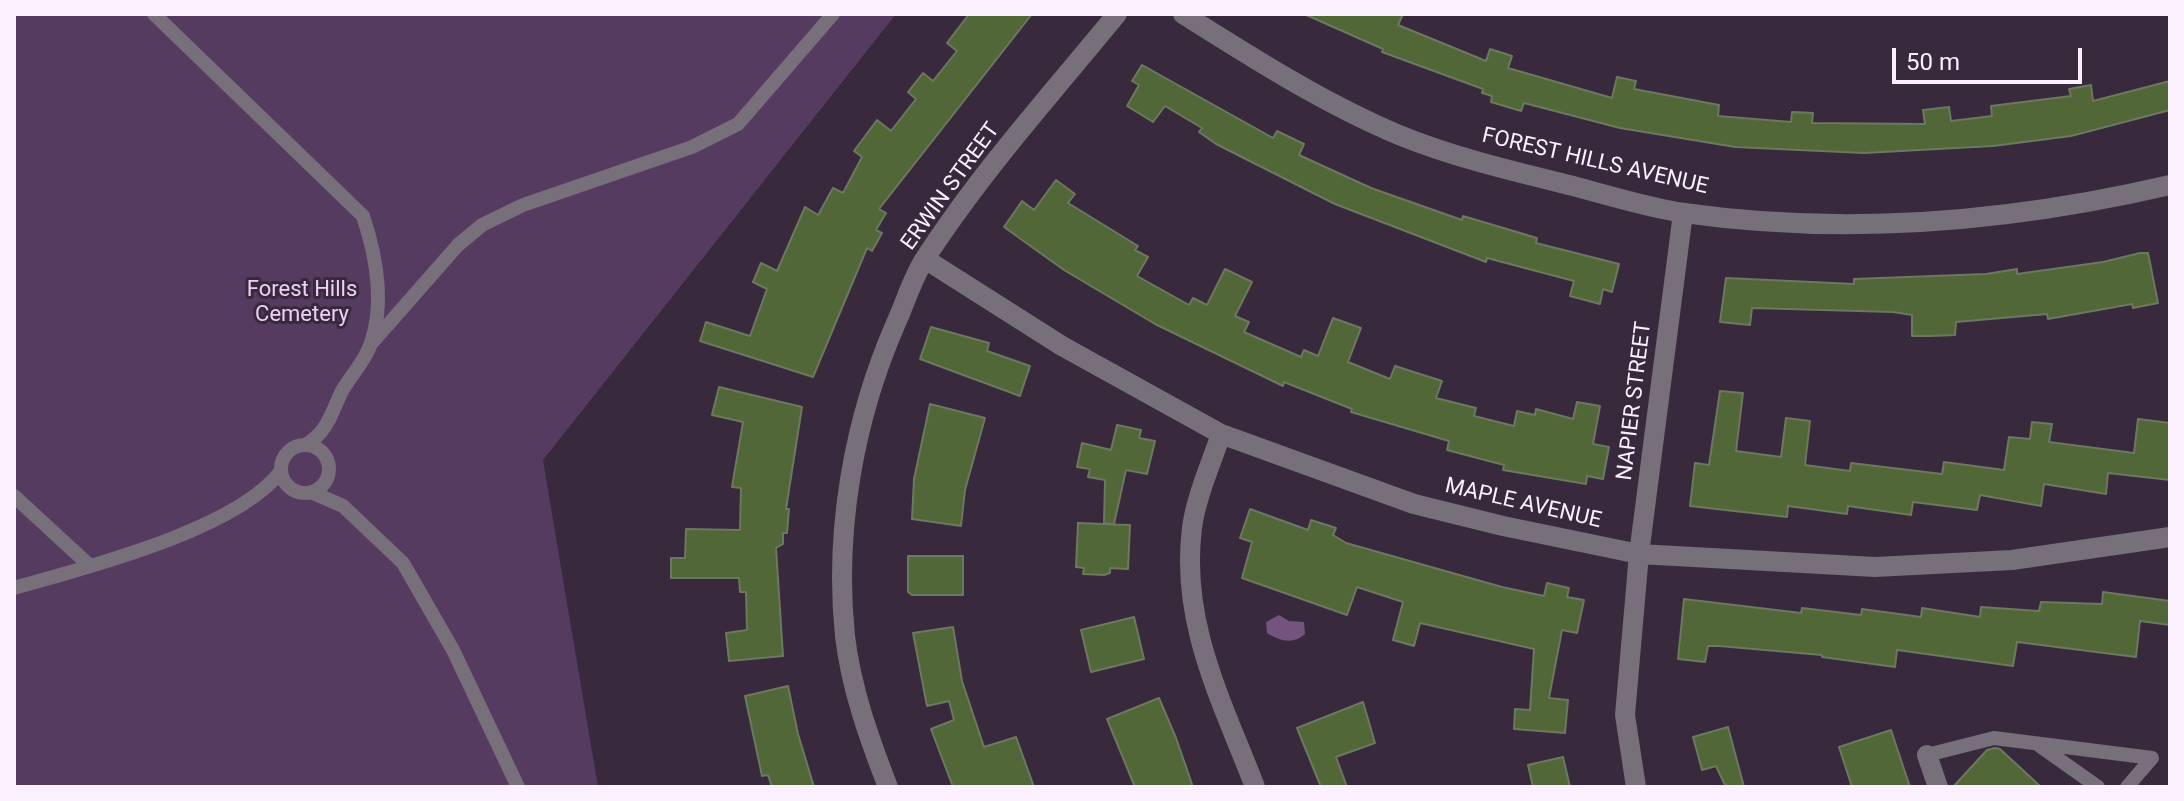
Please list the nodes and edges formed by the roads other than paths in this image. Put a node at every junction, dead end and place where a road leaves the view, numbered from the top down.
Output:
1 (154, 14) edge
2 (833, 14) edge
3 (1117, 14) edge
4 (1183, 14) edge
5 (2170, 185) edge
6 (1683, 213) junction
7 (925, 259) junction
8 (371, 344) junction
9 (326, 427) junction
10 (1221, 434) junction
11 (305, 445) junction
12 (327, 461) junction
13 (281, 471) junction
14 (295, 491) junction
15 (311, 492) junction
16 (14, 496) edge
17 (250, 499) junction
18 (343, 506) junction
19 (2170, 537) edge
20 (1639, 554) junction
21 (90, 566) junction
22 (14, 588) edge
23 (2037, 743) junction
24 (1927, 755) joint
25 (518, 787) edge
26 (888, 787) edge
27 (1255, 787) edge
28 (1636, 787) edge
29 (1938, 787) edge
30 (2098, 787) edge
31 (2127, 787) edge

1 - 8 lane
2 - 8 lane
3 - 7 street, ERWIN STREET
4 - 6 street, FOREST HILLS AVENUE
5 - 6 street, FOREST HILLS AVENUE
6 - 20 street, NAPIER STREET
7 - 10 street, MAPLE AVENUE
7 - 26 street, ERWIN STREET
8 - 9 lane
9 - 11 lane
9 - 12 lane
10 - 20 street, MAPLE AVENUE
10 - 27 street
11 - 12 lane
11 - 13 lane
12 - 15 lane
12 - 18 lane
13 - 14 lane
13 - 17 lane
14 - 15 lane
14 - 17 lane
15 - 18 lane
16 - 21 lane
17 - 21 lane
18 - 25 lane
19 - 20 street, MAPLE AVENUE
20 - 28 street, NAPIER STREET
21 - 22 lane
23 - 24 lane
23 - 30 lane
23 - 31 lane
24 - 29 street

